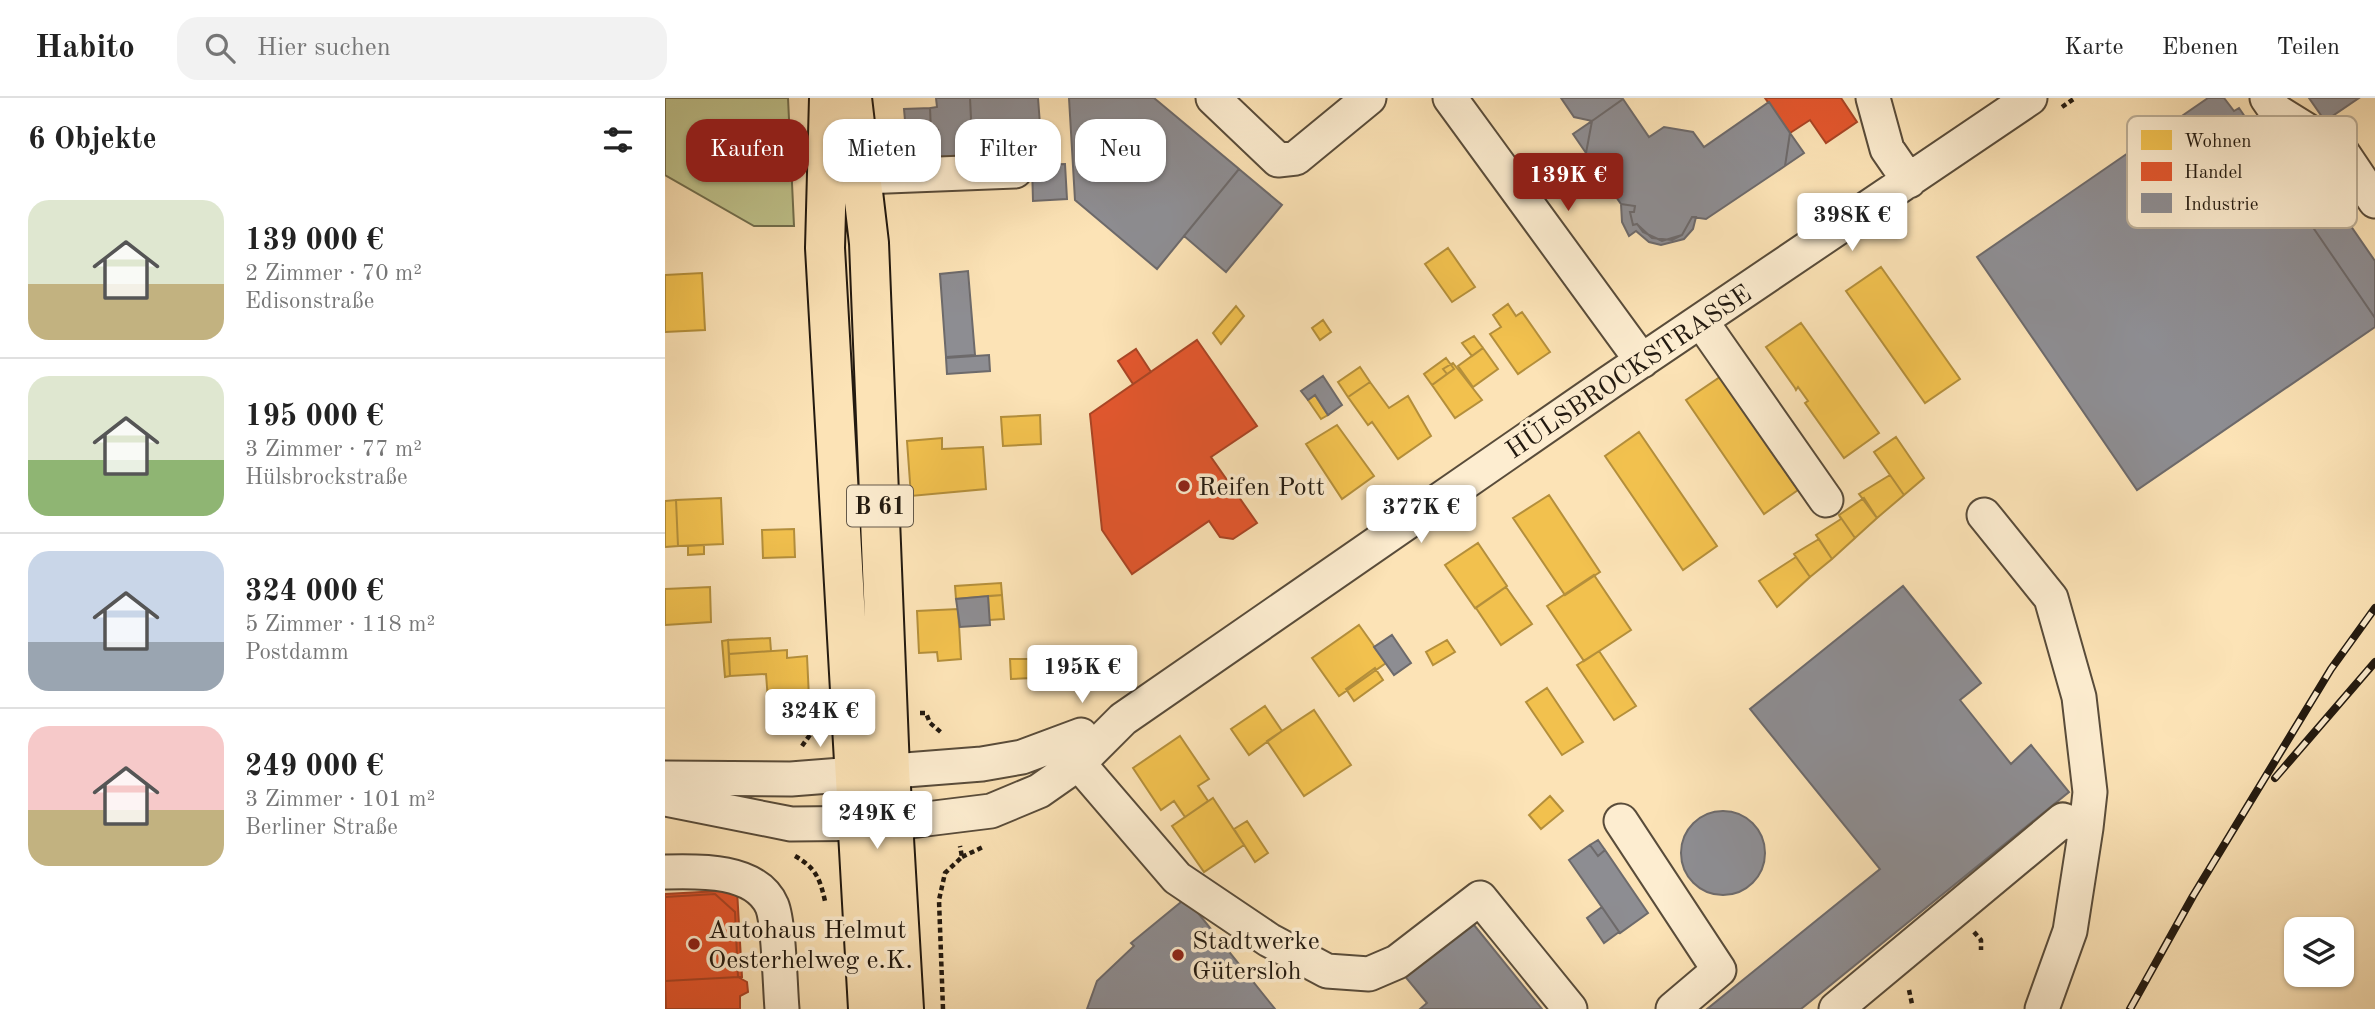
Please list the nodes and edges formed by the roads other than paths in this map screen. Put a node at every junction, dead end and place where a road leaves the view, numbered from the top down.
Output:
1 (829, 98) edge
2 (852, 98) edge
3 (1213, 98) edge
4 (1369, 98) edge
5 (1450, 98) edge
6 (1873, 98) edge
7 (2030, 98) edge
8 (2267, 98) edge
9 (2284, 116) edge
10 (833, 119) edge
11 (850, 119) edge
12 (2357, 174) edge
13 (1909, 181) junction
14 (844, 182) edge
15 (2375, 201) edge
16 (1701, 321) junction
17 (1641, 361) junction
18 (1826, 500) dead end
19 (1984, 515) dead end
20 (1070, 753) junction
21 (872, 771) junction
22 (665, 778) edge
23 (665, 799) edge
24 (1621, 821) dead end
25 (894, 823) junction
26 (857, 824) junction
27 (2086, 828) junction
28 (665, 872) edge
29 (782, 1009) edge
30 (868, 1009) edge
31 (904, 1009) edge
32 (1570, 1009) edge
33 (1673, 1009) edge
34 (1836, 1009) edge
35 (2042, 1009) edge

1 - 10 main road, B 61
2 - 11 main road, B 61
3 - 4 street
5 - 17 street
6 - 13 street
7 - 13 street, HÜLSBROCKSTRASSE
8 - 9 street
12 - 15 street
13 - 16 street, HÜLSBROCKSTRASSE
14 - 21 main road, B 61
16 - 17 street, HÜLSBROCKSTRASSE
16 - 18 street
17 - 20 street, HÜLSBROCKSTRASSE
19 - 27 street
20 - 21 street, HÜLSBROCKSTRASSE
20 - 25 street, HÜLSBROCKSTRASSE
20 - 32 street
21 - 22 street, HÜLSBROCKSTRASSE
21 - 25 main road, B 61
21 - 26 main road, B 61
23 - 26 street, HÜLSBROCKSTRASSE
24 - 33 street
25 - 26 street, HÜLSBROCKSTRASSE
25 - 31 main road, B 61
26 - 30 main road, B 61
27 - 34 street
27 - 35 street
28 - 29 street

